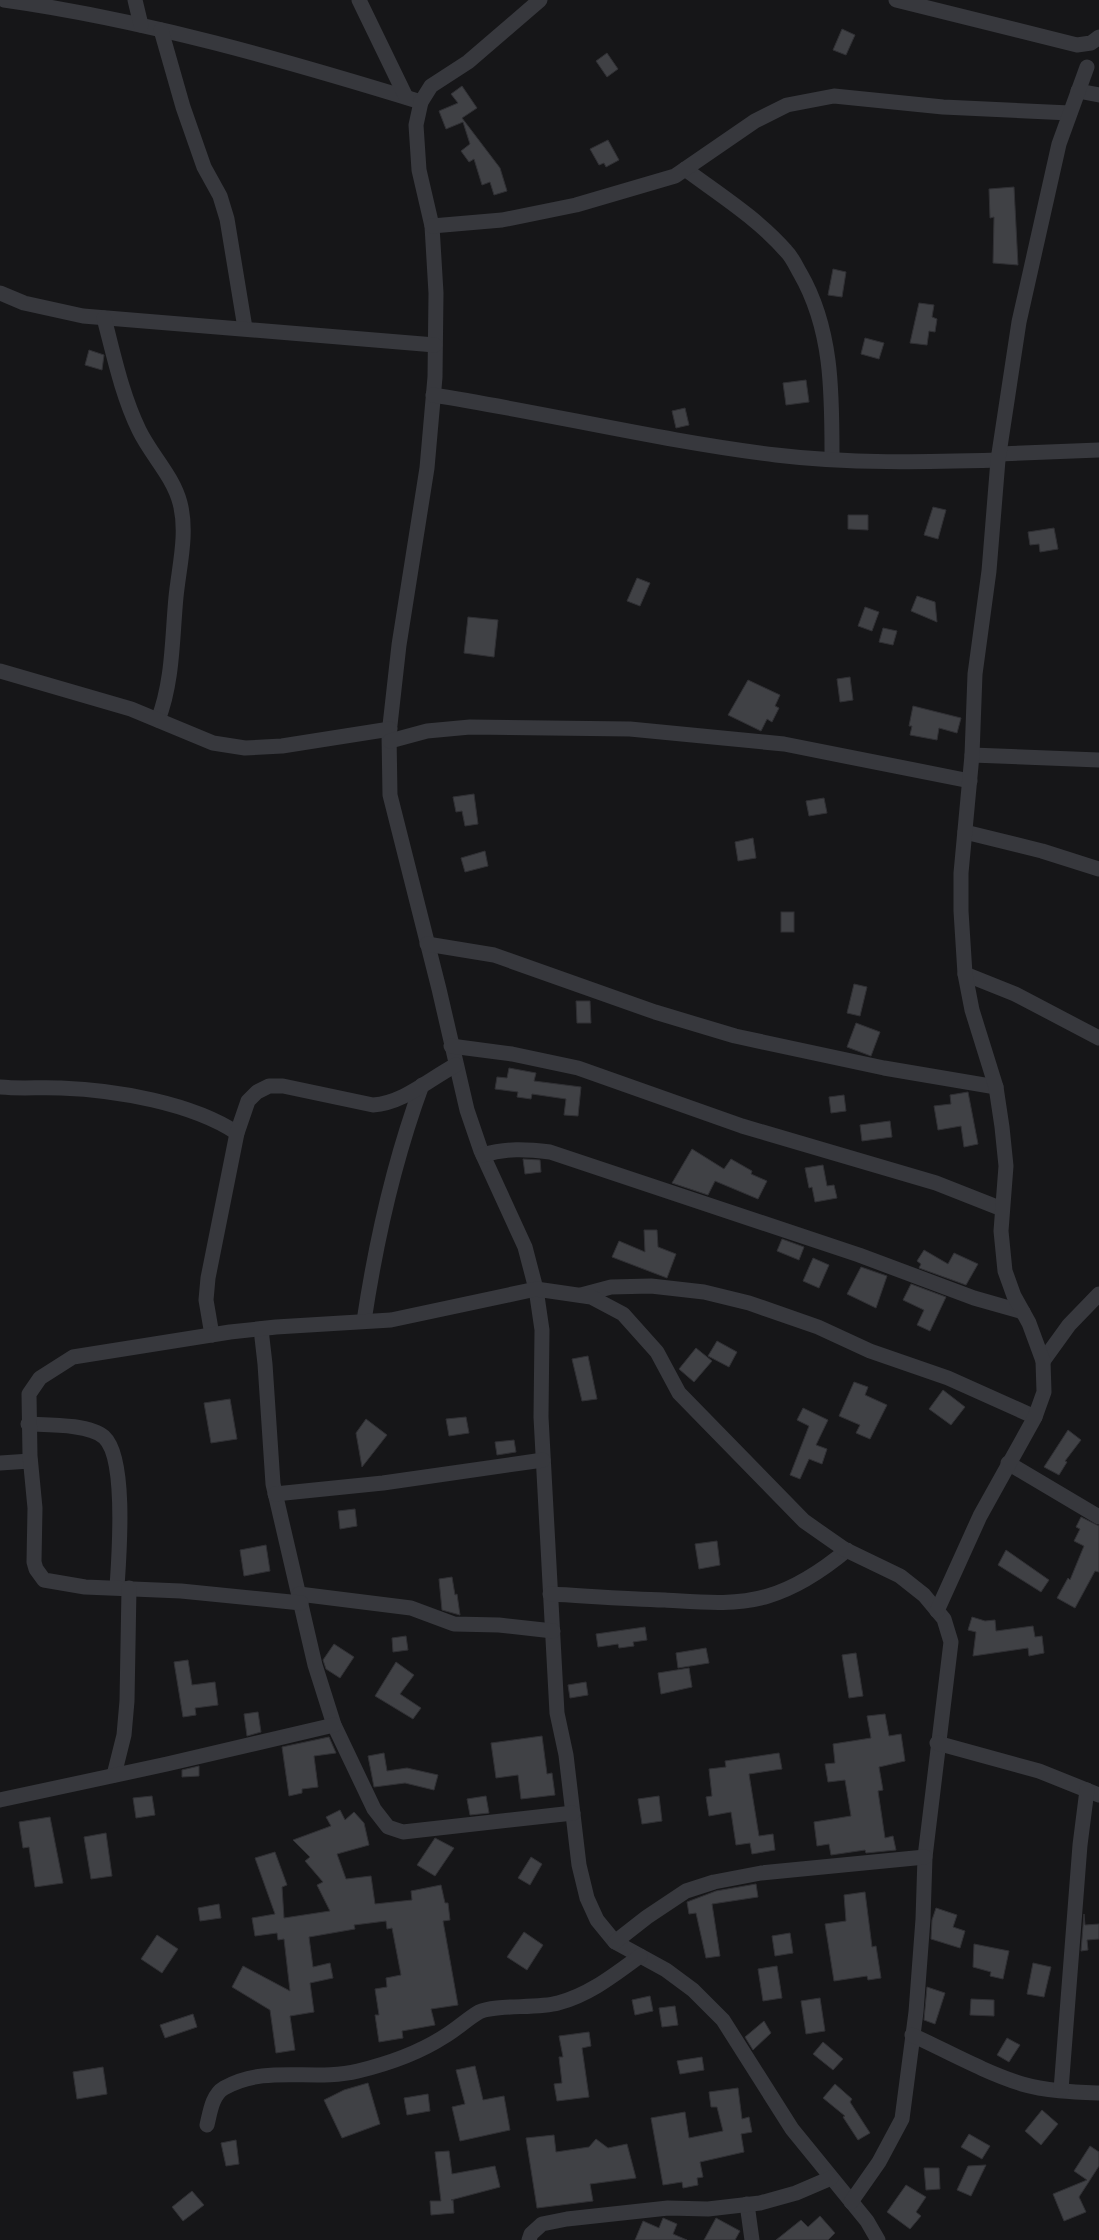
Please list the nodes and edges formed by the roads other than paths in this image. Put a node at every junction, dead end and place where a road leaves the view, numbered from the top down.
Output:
1 (4, 0) edge
2 (135, 0) edge
3 (359, 0) edge
4 (540, 0) edge
5 (901, 1) edge
6 (141, 25) junction
7 (160, 30) junction
8 (1099, 37) edge
9 (1087, 67) dead end
10 (1078, 91) junction
11 (1099, 95) edge
12 (413, 99) junction
13 (1070, 113) junction
14 (685, 169) junction
15 (432, 226) junction
16 (0, 293) edge
17 (104, 318) junction
18 (245, 328) junction
19 (435, 345) junction
20 (433, 395) junction
21 (1099, 450) edge
22 (999, 457) junction
23 (832, 459) junction
24 (0, 671) edge
25 (158, 720) junction
26 (390, 735) junction
27 (972, 755) junction
28 (1099, 760) edge
29 (970, 781) junction
30 (965, 832) junction
31 (1099, 870) edge
32 (428, 944) junction
33 (965, 974) junction
34 (1099, 1038) edge
35 (451, 1046) junction
36 (456, 1065) junction
37 (422, 1085) junction
38 (0, 1087) edge
39 (996, 1087) junction
40 (237, 1134) junction
41 (483, 1155) junction
42 (1002, 1209) junction
43 (536, 1289) junction
44 (1099, 1294) edge
45 (580, 1295) junction
46 (1023, 1312) junction
47 (364, 1321) junction
48 (261, 1329) junction
49 (212, 1335) junction
50 (1044, 1361) junction
51 (1035, 1417) junction
52 (28, 1424) junction
53 (543, 1460) junction
54 (30, 1461) junction
55 (1008, 1462) junction
56 (0, 1463) edge
57 (275, 1494) junction
58 (1099, 1517) edge
59 (847, 1550) junction
60 (123, 1588) junction
61 (550, 1594) junction
62 (300, 1598) junction
63 (937, 1611) junction
64 (552, 1630) junction
65 (334, 1725) junction
66 (937, 1743) junction
67 (114, 1775) junction
68 (1093, 1792) edge
69 (0, 1800) edge
70 (573, 1813) junction
71 (925, 1857) junction
72 (615, 1942) junction
73 (640, 1956) junction
74 (912, 2035) junction
75 (1061, 2090) junction
76 (1099, 2093) edge
77 (207, 2125) dead end
78 (831, 2178) junction
79 (851, 2202) junction
80 (747, 2204) junction
81 (529, 2240) edge
82 (752, 2240) edge
83 (878, 2240) edge

1 - 6 street
2 - 6 street
3 - 12 street
4 - 12 street
5 - 8 street
6 - 7 street
7 - 12 street
7 - 18 street
9 - 10 street
10 - 11 street
10 - 13 street
12 - 15 street
13 - 14 street
13 - 22 street
14 - 15 street
14 - 23 street
15 - 19 street
16 - 17 street
17 - 18 street
17 - 25 street
18 - 19 street
19 - 20 street
20 - 23 street
20 - 26 street
21 - 22 street
22 - 23 street
22 - 27 street
24 - 25 street
25 - 26 street
26 - 29 street
26 - 32 street
27 - 28 street
27 - 29 street
29 - 30 street
30 - 31 street
30 - 33 street
32 - 35 street
32 - 39 street
33 - 34 street
33 - 39 street
35 - 36 street
35 - 42 street
36 - 37 street
36 - 41 street
37 - 40 street
37 - 47 street
38 - 40 street
39 - 42 street
40 - 49 street
41 - 43 street
41 - 46 street
42 - 46 street
43 - 45 street
43 - 47 street
43 - 53 street
44 - 50 street
45 - 51 street
45 - 59 street
46 - 50 street
47 - 48 street
48 - 49 street
48 - 57 street
49 - 52 street
50 - 51 street
51 - 55 street
52 - 54 street
52 - 60 street
53 - 57 street
53 - 61 street
54 - 56 street
54 - 60 street
55 - 58 street
55 - 63 street
57 - 62 street
59 - 61 street
59 - 63 street
60 - 62 street
60 - 67 street
61 - 64 street
62 - 64 street
62 - 65 street
63 - 66 street
64 - 70 street
65 - 67 street
65 - 70 street
66 - 68 street
66 - 71 street
67 - 69 street
68 - 75 street
70 - 72 street
71 - 72 street
71 - 74 street
72 - 73 street
73 - 77 street
73 - 78 street
74 - 75 street
74 - 79 street
75 - 76 street
78 - 79 street
78 - 80 street
79 - 83 street
80 - 81 street
80 - 82 street

